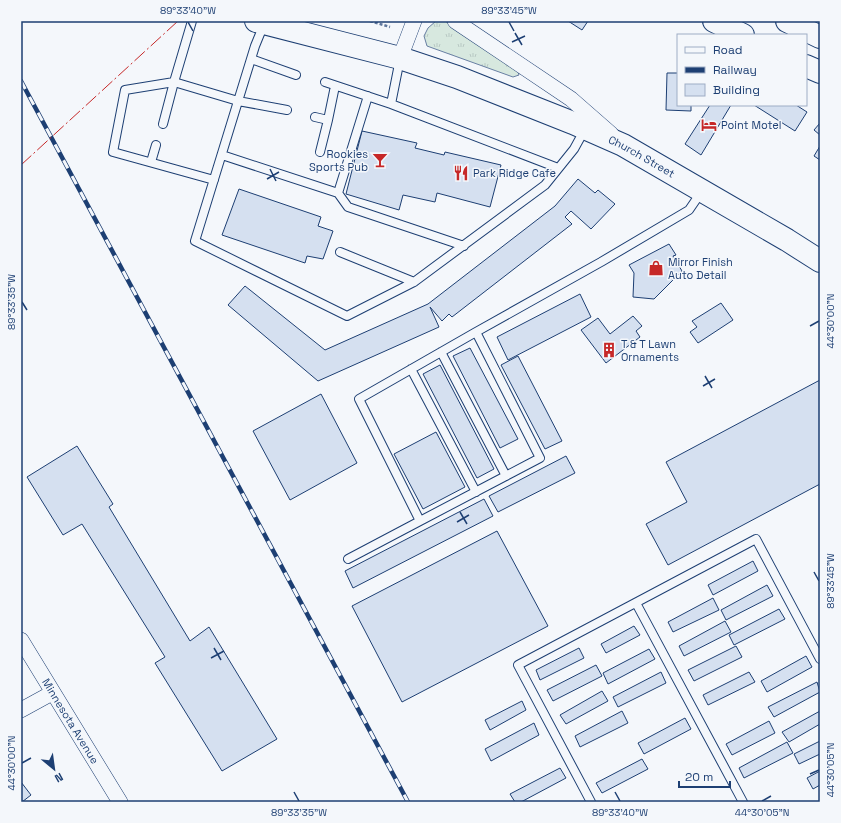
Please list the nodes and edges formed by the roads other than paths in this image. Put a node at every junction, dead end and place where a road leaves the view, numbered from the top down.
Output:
1 (192, 21) edge
2 (414, 21) edge
3 (455, 21) edge
4 (714, 21) edge
5 (787, 21) edge
6 (261, 22) edge
7 (741, 34) edge
8 (820, 37) edge
9 (400, 58) junction
10 (251, 59) junction
11 (807, 66) edge
12 (820, 72) edge
13 (296, 75) dead end
14 (174, 82) junction
15 (325, 82) dead end
16 (335, 86) junction
17 (368, 96) junction
18 (238, 101) junction
19 (391, 104) junction
20 (287, 110) dead end
21 (315, 118) dead end
22 (328, 120) junction
23 (163, 124) dead end
24 (585, 128) junction
25 (156, 145) dead end
26 (623, 145) junction
27 (320, 152) dead end
28 (222, 155) junction
29 (151, 162) junction
30 (558, 168) junction
31 (214, 180) junction
32 (702, 190) junction
33 (338, 194) junction
34 (464, 246) junction
35 (340, 252) dead end
36 (820, 261) edge
37 (414, 282) junction
38 (476, 332) junction
39 (441, 352) junction
40 (411, 369) junction
41 (506, 476) junction
42 (476, 492) junction
43 (420, 521) junction
44 (348, 558) dead end
45 (636, 603) junction
46 (21, 640) edge
47 (820, 659) edge
48 (52, 693) junction
49 (21, 710) edge
50 (120, 802) edge
51 (591, 802) edge
52 (743, 802) edge

1 - 14 lane
2 - 9 street
3 - 26 street, Church Street
4 - 7 main road
5 - 8 main road
6 - 9 main road
6 - 10 lane
9 - 19 lane
9 - 24 main road
10 - 13 lane
10 - 18 lane
11 - 12 main road
14 - 18 lane
14 - 23 lane
14 - 29 lane
15 - 16 lane
16 - 17 lane
16 - 22 lane
17 - 19 lane
17 - 33 lane
18 - 20 lane
18 - 28 lane
19 - 30 lane
21 - 22 lane
22 - 27 lane
24 - 26 main road
24 - 30 lane
25 - 29 lane
26 - 32 main road, Church Street
28 - 31 lane
28 - 33 lane
29 - 31 lane
30 - 34 lane
31 - 37 lane
32 - 36 main road, Church Street
32 - 38 lane
33 - 34 lane
34 - 37 lane
35 - 37 lane
38 - 39 lane
38 - 41 lane
39 - 40 lane
39 - 41 lane
40 - 42 lane
40 - 43 lane
41 - 42 lane
42 - 43 lane
43 - 44 lane
45 - 47 lane
45 - 51 lane
45 - 52 lane
46 - 48 street, Minnesota Avenue
48 - 49 street
48 - 50 street, Minnesota Avenue

